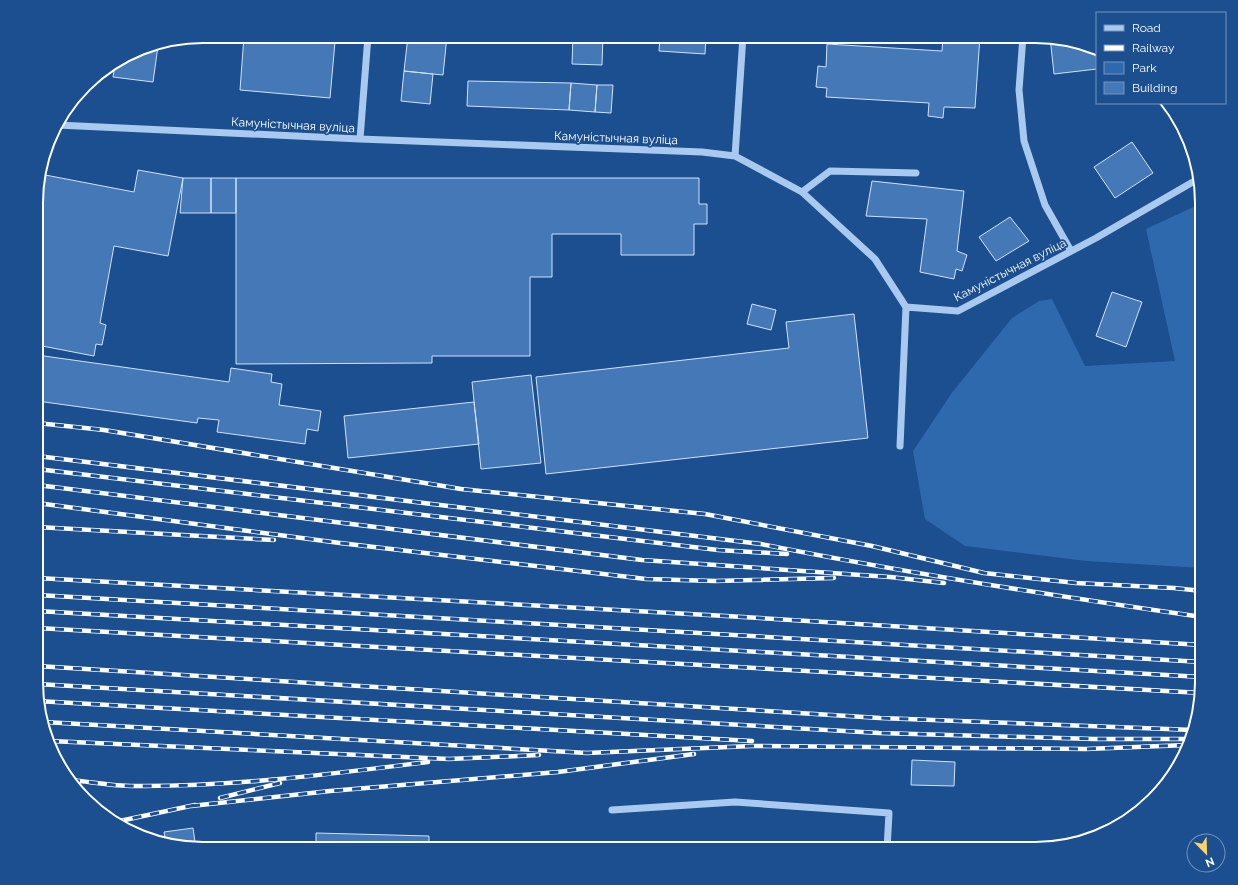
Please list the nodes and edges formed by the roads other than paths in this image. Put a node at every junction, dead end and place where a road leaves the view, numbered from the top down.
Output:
1 (367, 43) edge
2 (743, 43) edge
3 (1022, 43) edge
4 (63, 125) edge
5 (360, 139) junction
6 (735, 156) junction
7 (916, 173) dead end
8 (1194, 181) edge
9 (802, 192) junction
10 (1071, 251) junction
11 (906, 307) junction
12 (900, 446) dead end
13 (612, 810) dead end
14 (887, 842) edge

1 - 5 street
2 - 6 street
3 - 10 street
4 - 5 street, Камуністычная вуліца
5 - 6 street, Камуністычная вуліца
6 - 9 street, Камуністычная вуліца
7 - 9 street
8 - 10 street, Камуністычная вуліца
9 - 11 street, Камуністычная вуліца
10 - 11 street, Камуністычная вуліца
11 - 12 street
13 - 14 street

